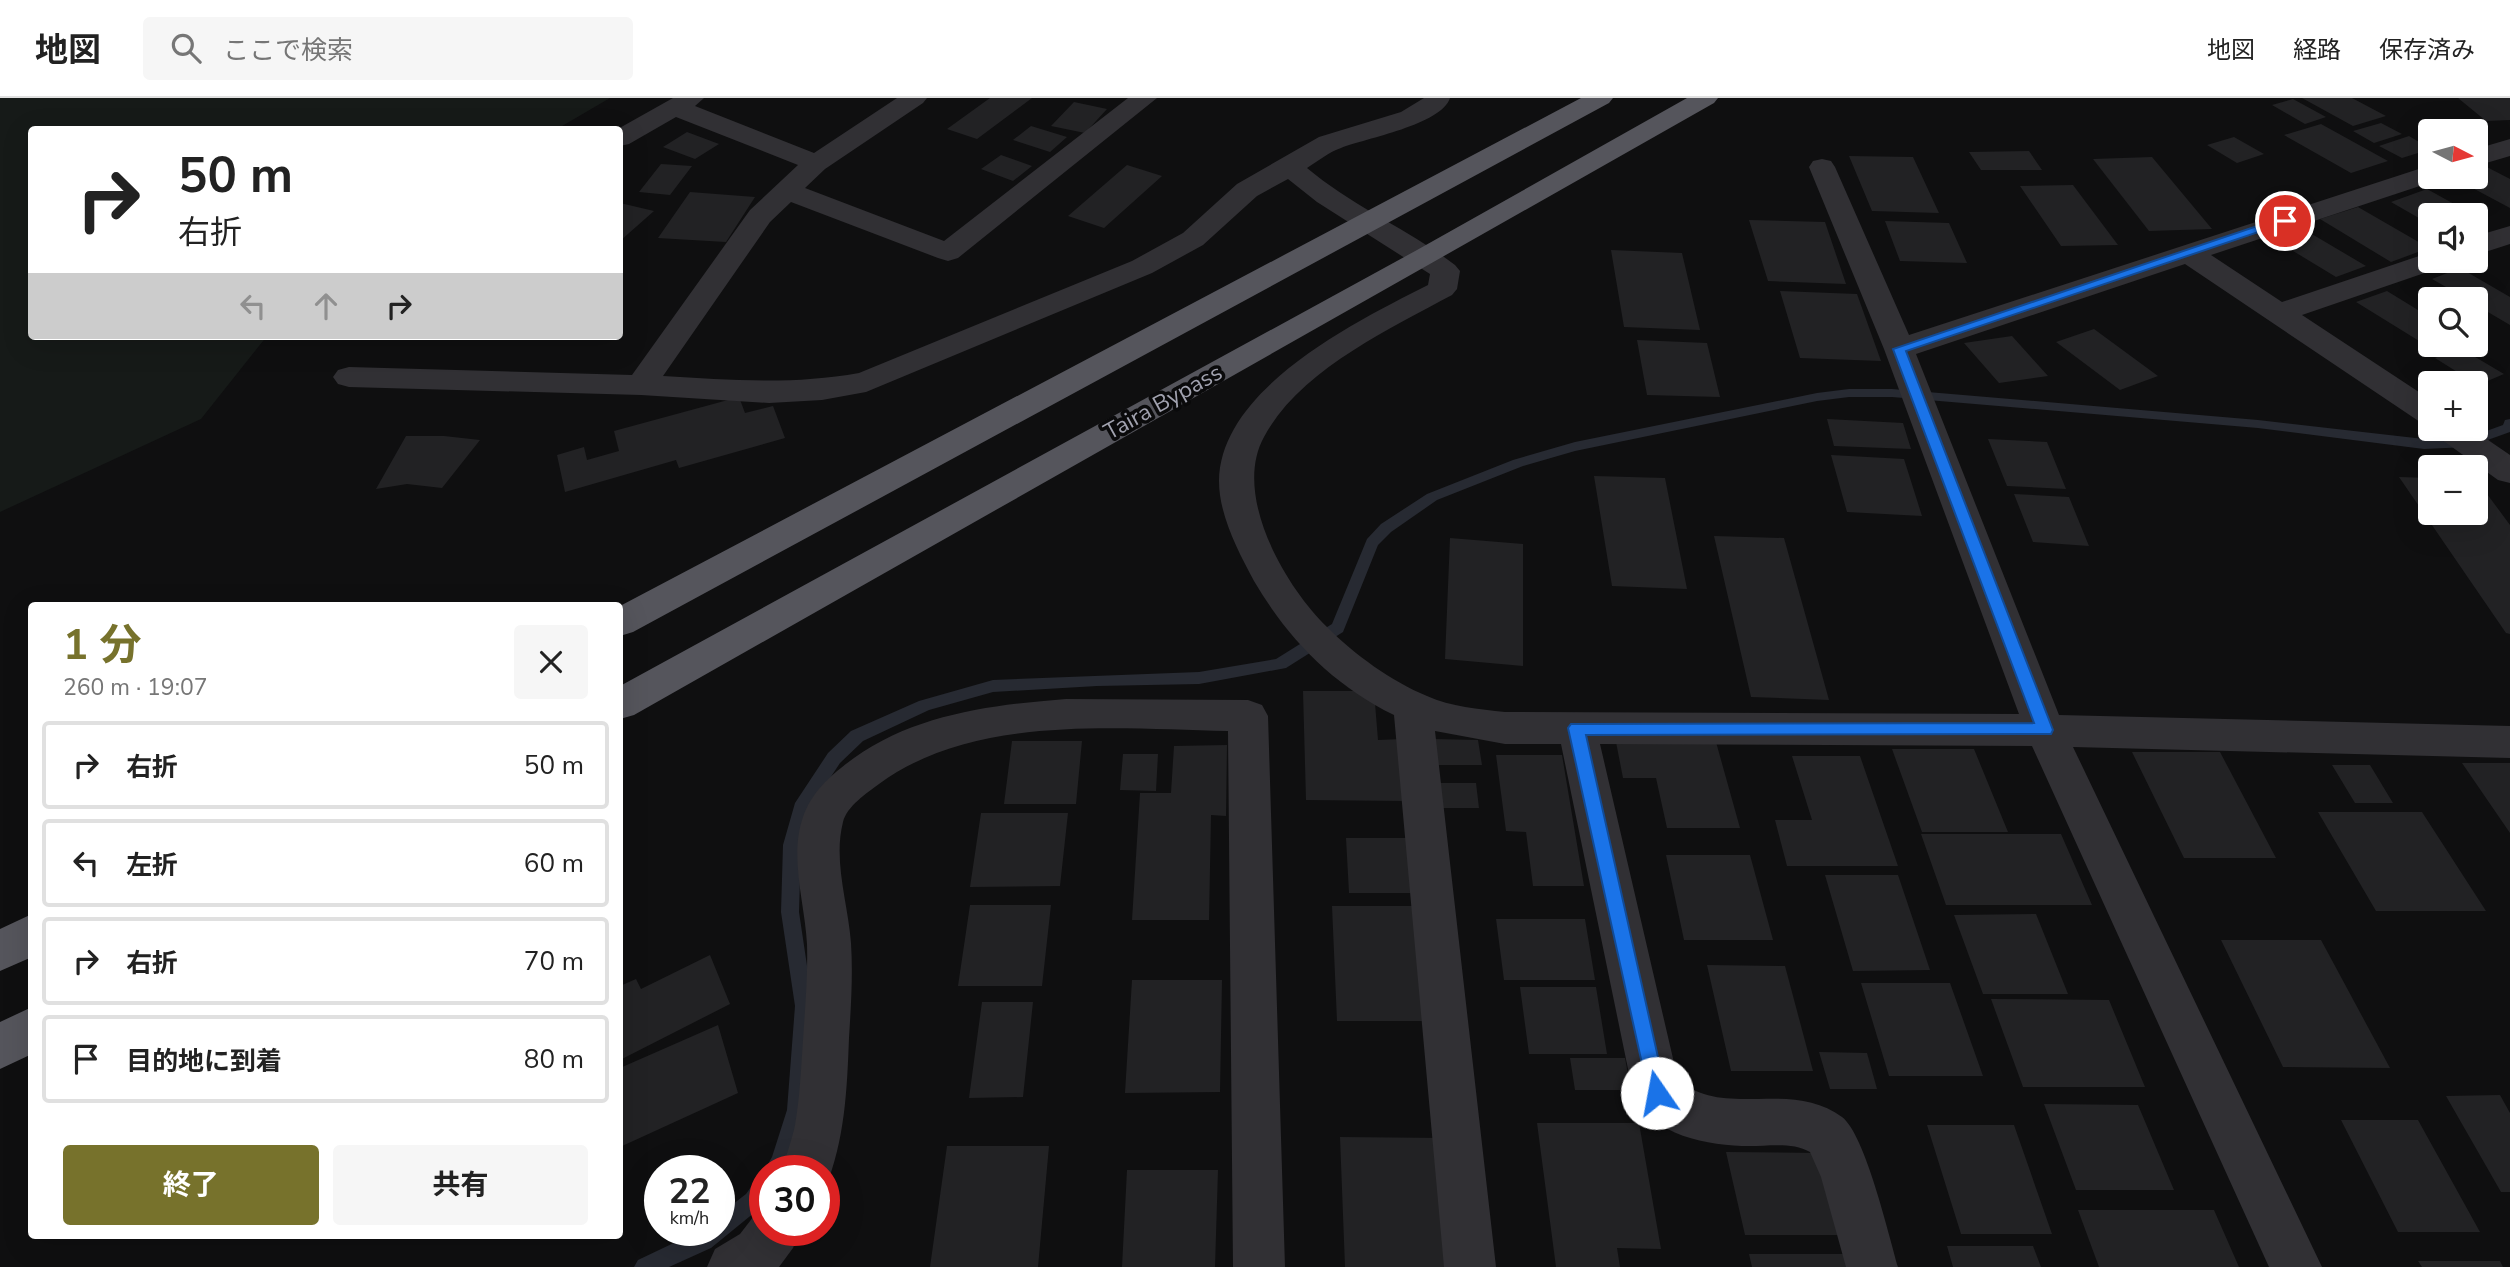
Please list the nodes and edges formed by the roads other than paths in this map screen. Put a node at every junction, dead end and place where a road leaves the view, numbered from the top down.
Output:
1 (915, 98) edge
2 (1144, 98) edge
3 (1437, 98) edge
4 (1600, 98) edge
5 (1705, 98) edge
6 (682, 103) edge
7 (623, 136) edge
8 (2510, 146) edge
9 (2488, 154) edge
10 (816, 163) junction
11 (1290, 167) junction
12 (1822, 167) dead end
13 (2418, 177) edge
14 (785, 190) junction
15 (1369, 224) junction
16 (2510, 234) edge
17 (2488, 242) edge
18 (2188, 253) junction
19 (1427, 256) junction
20 (2418, 266) edge
21 (2279, 313) junction
22 (1899, 349) junction
23 (349, 377) dead end
24 (641, 385) junction
25 (2418, 406) edge
26 (2466, 441) edge
27 (2499, 465) edge
28 (623, 620) edge
29 (623, 702) edge
30 (1413, 707) junction
31 (1577, 728) junction
32 (2045, 730) junction
33 (2510, 742) edge
34 (28, 936) edge
35 (0, 951) edge
36 (28, 1031) edge
37 (0, 1047) edge
38 (812, 1155) edge
39 (763, 1246) edge
40 (733, 1267) edge
41 (1259, 1267) edge
42 (1470, 1267) edge
43 (1872, 1267) edge
44 (2296, 1267) edge

1 - 10 street
2 - 14 street
3 - 11 street
4 - 15 highway
5 - 19 highway, Taira Bypass
6 - 7 street
6 - 10 street
8 - 9 street
10 - 14 street
11 - 15 street
11 - 24 street
12 - 22 street
13 - 18 street
14 - 24 street
15 - 19 street
15 - 28 highway
16 - 17 street
18 - 21 street
18 - 22 street
19 - 29 highway, Taira Bypass
19 - 30 street
20 - 21 street
21 - 25 street
22 - 32 street
23 - 24 street
26 - 27 street
30 - 31 street
30 - 42 street
31 - 32 street
31 - 43 street
32 - 33 street
32 - 44 street
34 - 35 highway
36 - 37 highway
38 - 41 street
39 - 40 street

